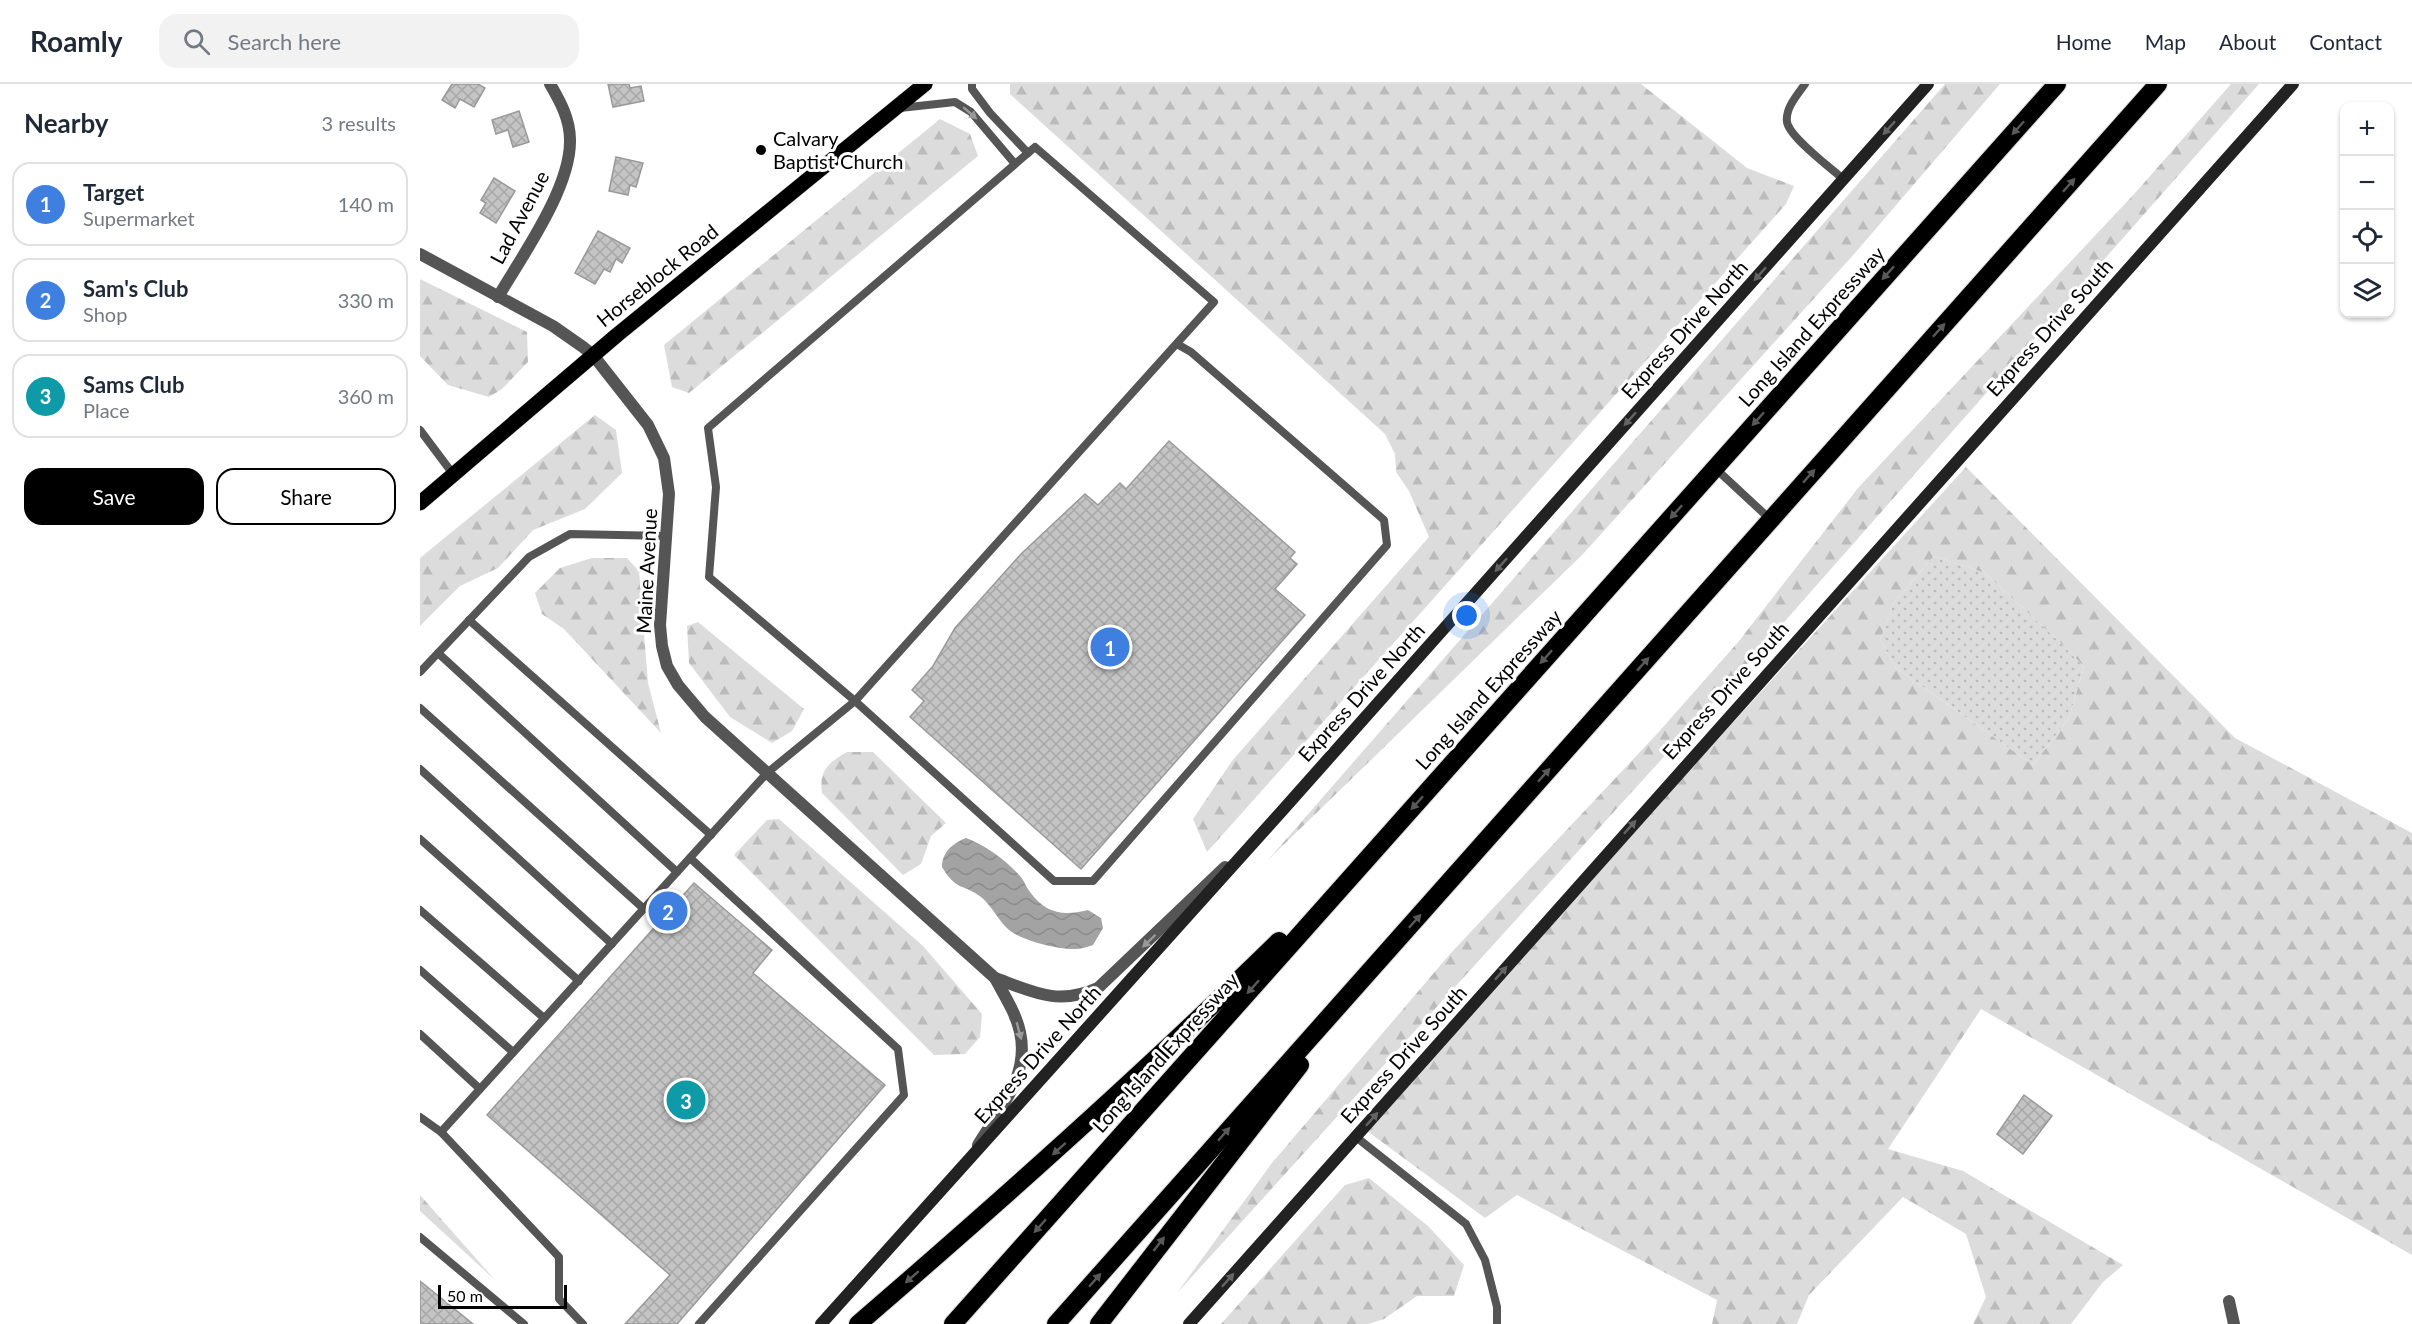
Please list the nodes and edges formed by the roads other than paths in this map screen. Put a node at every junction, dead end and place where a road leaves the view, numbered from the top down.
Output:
1 (550, 84) edge
2 (925, 84) edge
3 (972, 84) edge
4 (1805, 84) edge
5 (1928, 84) edge
6 (2056, 84) edge
7 (2158, 84) edge
8 (2293, 84) edge
9 (895, 108) junction
10 (1028, 153) junction
11 (1015, 164) junction
12 (1844, 179) junction
13 (420, 254) edge
14 (498, 297) junction
15 (1177, 344) junction
16 (593, 355) junction
17 (420, 429) edge
18 (1714, 468) junction
19 (453, 474) junction
20 (420, 503) edge
21 (1771, 520) junction
22 (667, 536) junction
23 (470, 620) junction
24 (438, 653) junction
25 (420, 672) edge
26 (855, 701) junction
27 (420, 708) edge
28 (420, 769) edge
29 (767, 773) junction
30 (1281, 812) junction
31 (1390, 833) junction
32 (711, 835) junction
33 (420, 839) edge
34 (690, 858) junction
35 (677, 872) junction
36 (644, 909) junction
37 (420, 910) edge
38 (612, 944) junction
39 (1376, 964) junction
40 (420, 970) edge
41 (995, 978) junction
42 (579, 981) junction
43 (544, 1018) junction
44 (420, 1034) edge
45 (513, 1052) junction
46 (480, 1089) junction
47 (420, 1117) edge
48 (441, 1132) junction
49 (1356, 1137) junction
50 (969, 1159) junction
51 (420, 1237) edge
52 (2229, 1301) dead end
53 (524, 1324) edge
54 (583, 1324) edge
55 (699, 1324) edge
56 (821, 1324) edge
57 (858, 1324) edge
58 (953, 1324) edge
59 (1056, 1324) edge
60 (1099, 1324) edge
61 (1189, 1324) edge
62 (1497, 1324) edge
63 (2234, 1324) edge

1 - 14 street, Lad Avenue
2 - 9 main road, Horseblock Road
3 - 10 lane
4 - 12 lane
5 -> 12 main road, Express Drive North
6 -> 18 highway, Long Island Expressway
21 -> 7 highway
49 -> 8 main road, Express Drive South
9 -> 11 lane
9 - 16 main road, Horseblock Road
10 - 11 lane
10 - 15 lane
11 - 26 lane
12 -> 30 main road, Express Drive North
13 - 14 street, Maine Avenue
14 - 16 street, Maine Avenue
15 - 26 lane
15 - 26 lane
16 - 19 main road, Horseblock Road
16 - 22 street, Maine Avenue
17 - 19 lane
18 - 21 lane
18 -> 31 highway, Long Island Expressway
19 - 20 main road, Horseblock Road
39 -> 21 highway
22 - 23 lane
22 - 29 street, Maine Avenue
23 - 24 lane
23 - 32 lane
24 - 25 lane
24 - 35 lane
26 - 29 lane
27 - 36 lane
28 - 38 lane
29 - 32 lane
29 - 41 street, Maine Avenue
30 -> 41 street
30 - 50 main road, Express Drive North
31 -> 57 highway
31 -> 58 highway, Long Island Expressway
32 - 34 lane
33 - 42 lane
34 - 35 lane
34 - 55 lane
35 - 36 lane
36 - 38 lane
37 - 43 lane
38 - 42 lane
59 -> 39 highway
60 -> 39 highway
40 - 45 lane
41 -> 50 street
42 - 43 lane
43 - 45 lane
44 - 46 lane
45 - 46 lane
46 - 48 lane
47 - 48 lane
48 - 54 lane
61 -> 49 main road, Express Drive South
49 - 62 lane
50 - 56 main road, Express Drive North
51 - 53 lane
52 - 63 street

